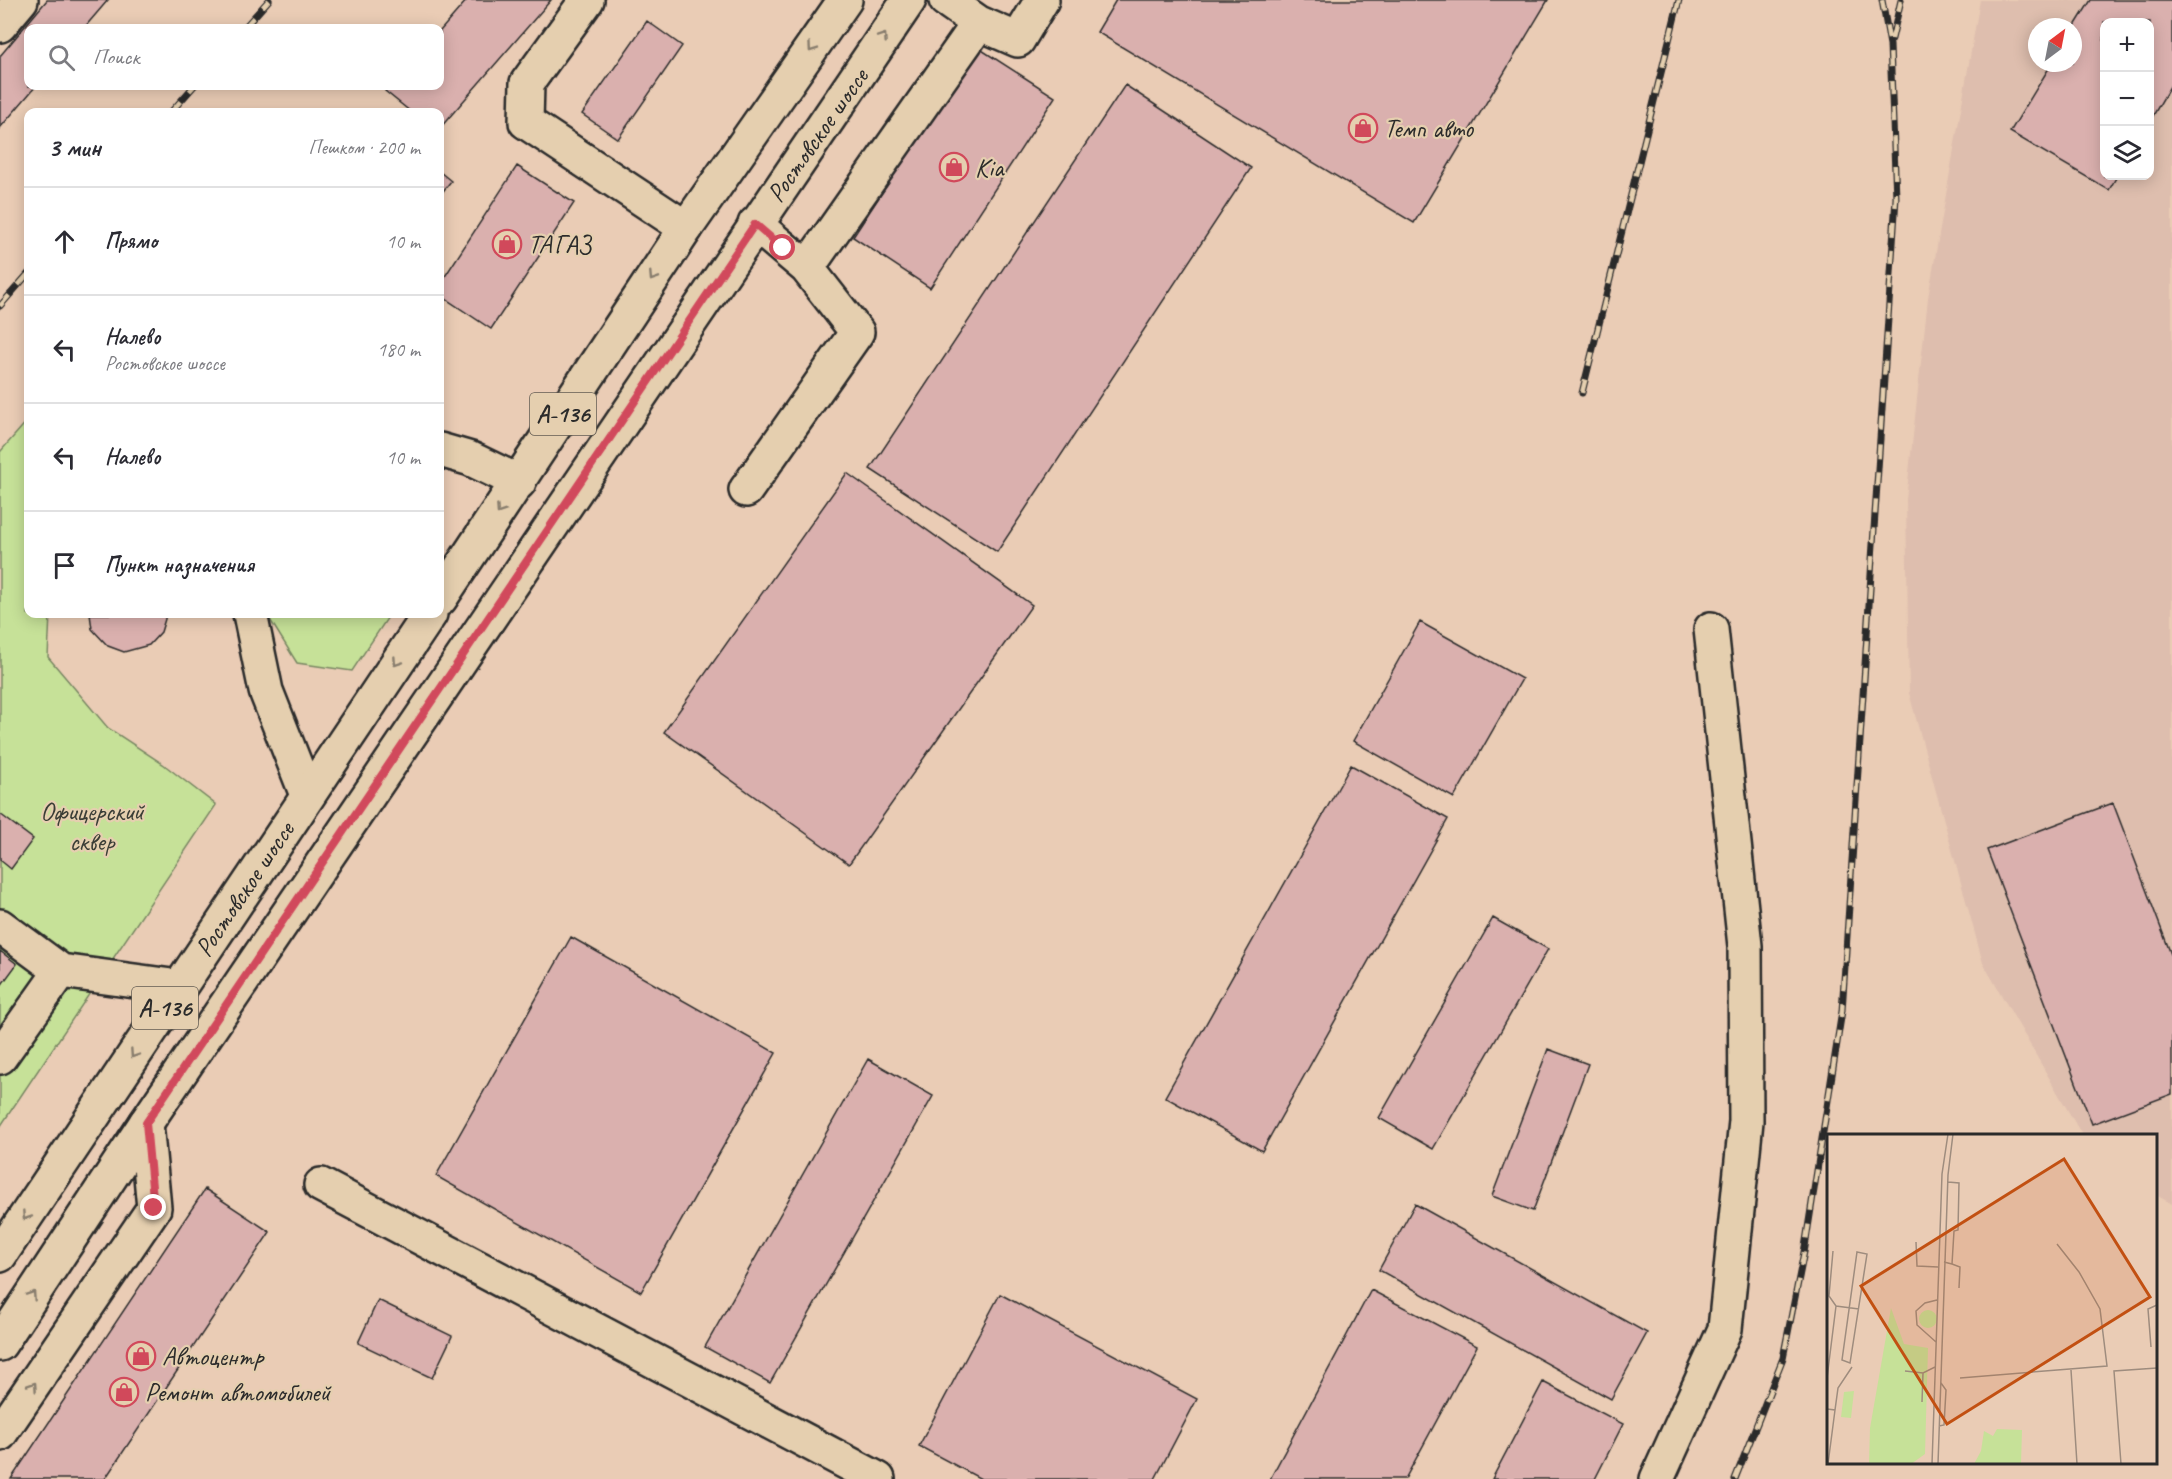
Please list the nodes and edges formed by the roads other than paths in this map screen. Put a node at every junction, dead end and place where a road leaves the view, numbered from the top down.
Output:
1 (21, 0) edge
2 (586, 0) edge
3 (845, 0) edge
4 (909, 0) edge
5 (946, 0) edge
6 (1042, 0) edge
7 (979, 23) junction
8 (0, 25) edge
9 (755, 224) junction
10 (686, 228) junction
11 (807, 268) junction
12 (444, 451) edge
13 (519, 482) junction
14 (746, 490) dead end
15 (444, 593) edge
16 (251, 618) edge
17 (427, 618) edge
18 (1711, 629) dead end
19 (308, 795) junction
20 (0, 926) edge
21 (61, 971) junction
22 (179, 987) junction
23 (0, 1057) edge
24 (146, 1123) junction
25 (321, 1185) dead end
26 (0, 1255) edge
27 (0, 1344) edge
28 (0, 1434) edge
29 (878, 1479) edge
30 (1656, 1479) edge

1 - 8 main road
2 - 10 main road
3 -> 10 main road, А-136
9 -> 4 main road, Ростовское шоссе / А-136
5 - 7 main road
6 - 7 main road
7 - 11 main road
9 - 11 main road
9 - 24 main road, Ростовское шоссе / А-136
10 -> 13 main road, А-136
11 - 14 main road
12 - 13 main road
13 -> 15 main road, А-136
16 - 19 main road
17 -> 19 main road, Ростовское шоссе / А-136
18 - 30 main road
19 - 22 main road, Ростовское шоссе / А-136
20 - 21 main road
21 - 22 main road
21 - 23 main road
22 -> 26 main road, Ростовское шоссе / А-136
27 -> 24 main road, Ростовское шоссе / А-136
28 -> 24 main road
25 - 29 main road

